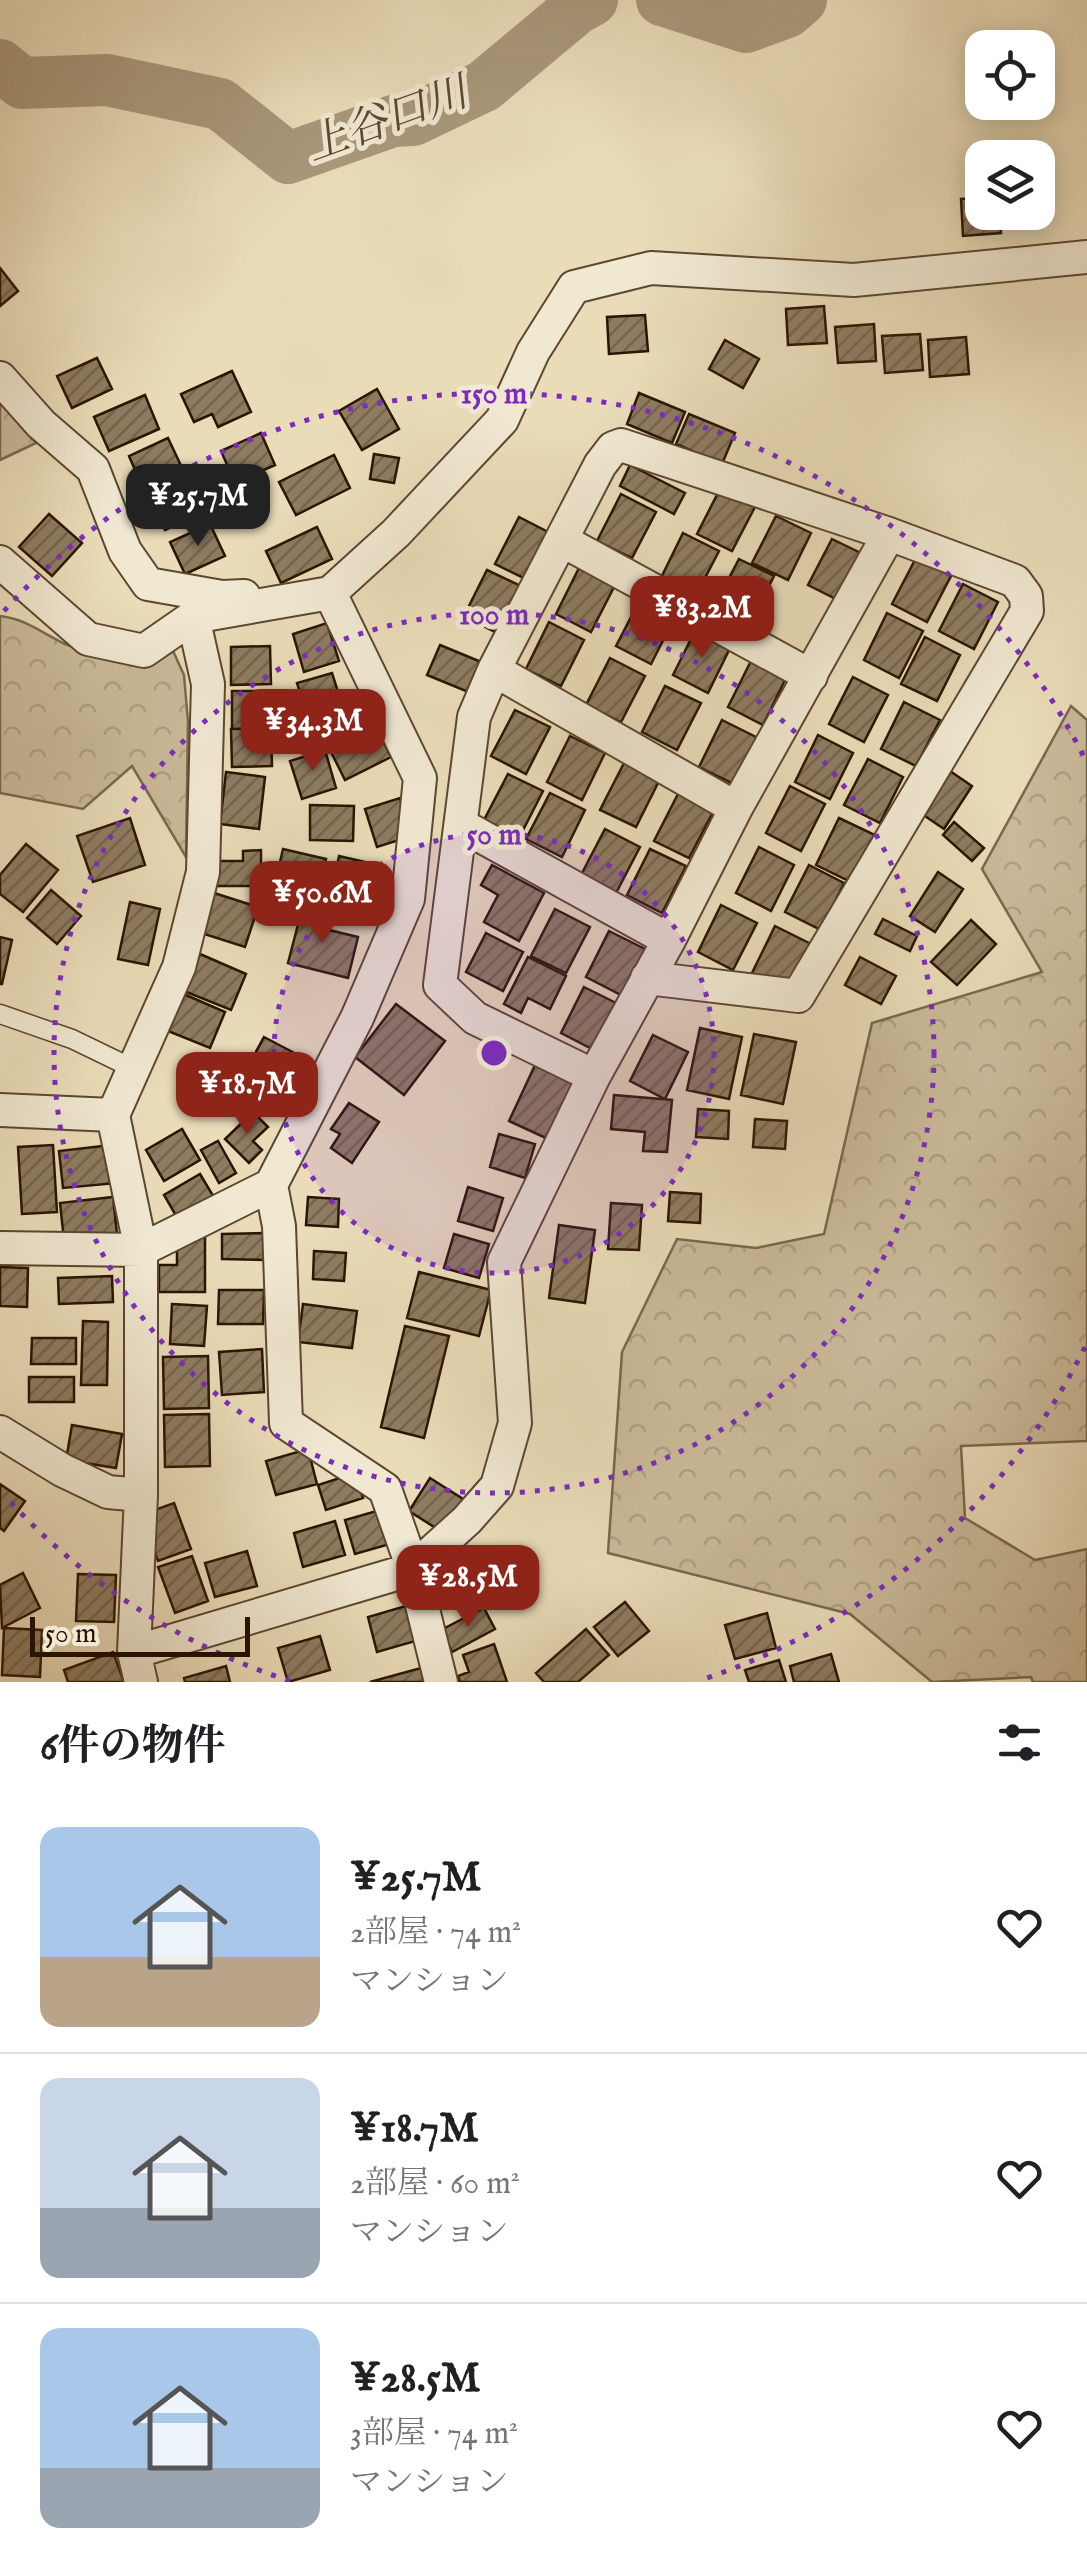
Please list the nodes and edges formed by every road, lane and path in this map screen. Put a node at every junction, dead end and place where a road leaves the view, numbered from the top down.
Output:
1 (1087, 257) edge
2 (0, 378) edge
3 (889, 534) junction
4 (562, 541) junction
5 (0, 562) edge
6 (330, 592) junction
7 (194, 617) junction
8 (494, 670) junction
9 (811, 676) junction
10 (736, 808) junction
11 (460, 825) junction
12 (669, 940) junction
13 (647, 978) junction
14 (0, 1014) edge
15 (134, 1069) junction
16 (594, 1076) junction
17 (0, 1110) edge
18 (113, 1115) junction
19 (271, 1185) junction
20 (0, 1248) edge
21 (141, 1250) junction
22 (0, 1432) edge
23 (142, 1495) junction
24 (413, 1569) junction
25 (138, 1667) edge
26 (440, 1682) edge

1 - 6 street
2 - 6 street
3 - 4 street
3 - 9 street
3 - 13 street
4 - 8 street
4 - 9 street
5 - 7 street
6 - 7 street
6 - 19 street
7 - 15 street
8 - 10 street
8 - 11 street
9 - 10 street
10 - 12 street
11 - 12 street
11 - 16 street
12 - 13 street
13 - 16 street
14 - 15 lane
15 - 18 street
16 - 24 street
17 - 18 street
18 - 21 street
19 - 21 street
19 - 24 street
20 - 21 street
21 - 23 street
22 - 23 street
23 - 25 street
24 - 25 street
24 - 26 street

